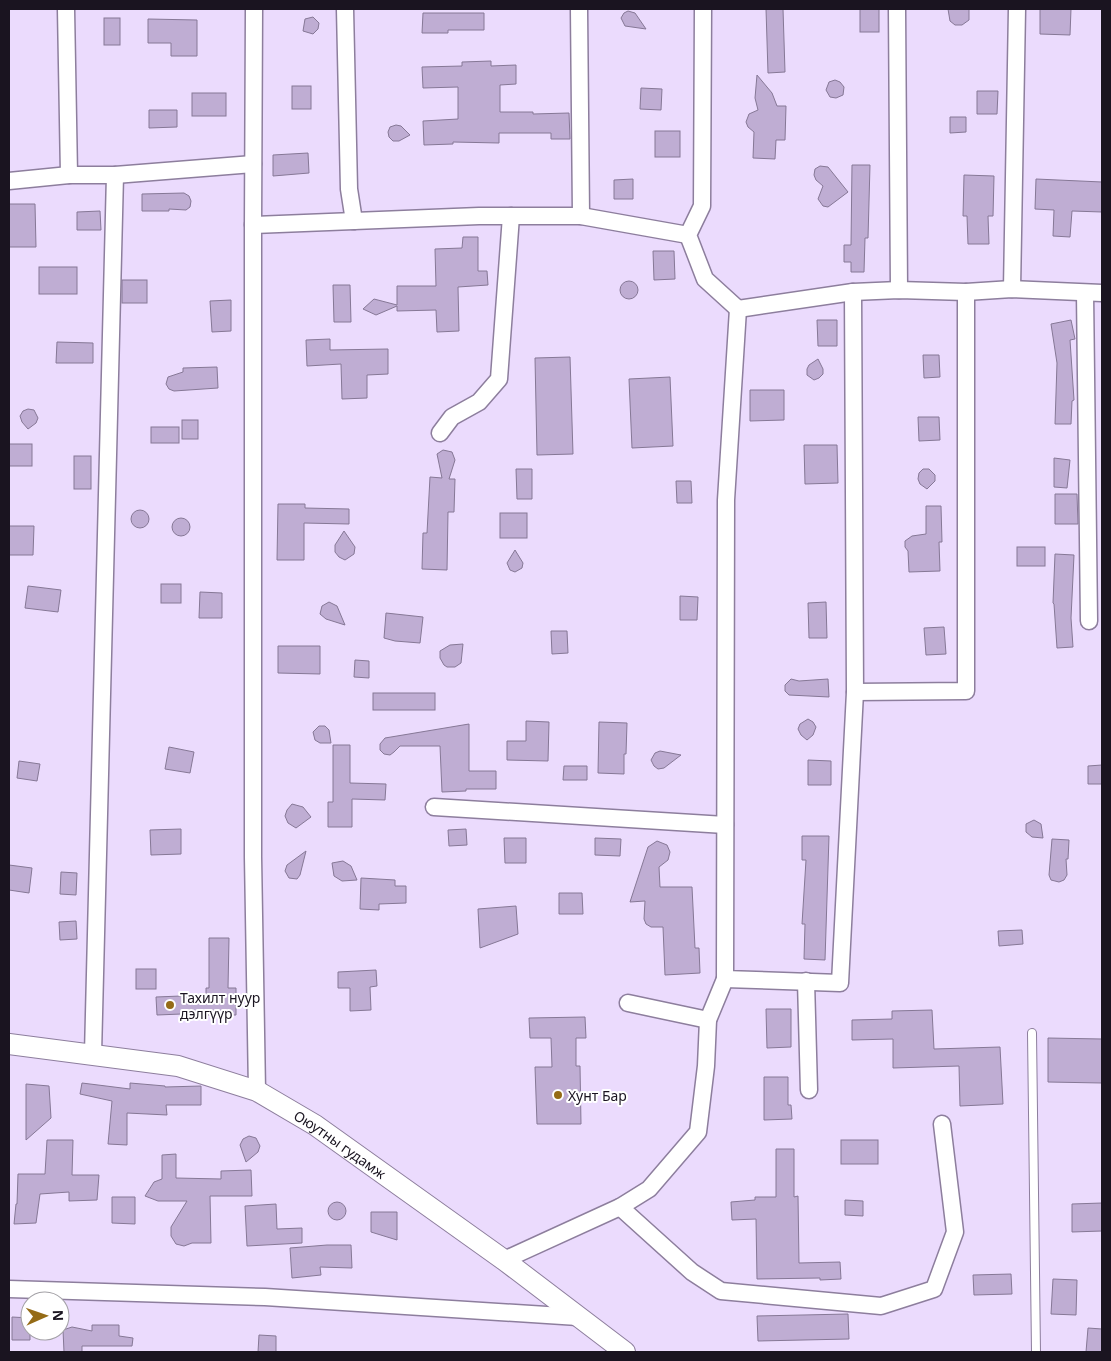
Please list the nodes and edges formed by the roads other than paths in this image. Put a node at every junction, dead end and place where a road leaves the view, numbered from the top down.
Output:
1 (66, 9) edge
2 (254, 9) edge
3 (345, 9) edge
4 (578, 9) edge
5 (703, 9) edge
6 (896, 9) edge
7 (1017, 9) edge
8 (253, 164) junction
9 (69, 175) junction
10 (115, 176) junction
11 (9, 181) edge
12 (511, 216) junction
13 (580, 216) junction
14 (354, 221) junction
15 (253, 225) junction
16 (688, 234) junction
17 (1012, 289) junction
18 (899, 290) junction
19 (853, 292) junction
20 (966, 292) junction
21 (1085, 293) junction
22 (1102, 293) edge
23 (738, 309) junction
24 (440, 433) dead end
25 (1089, 621) dead end
26 (856, 692) junction
27 (434, 807) dead end
28 (725, 825) junction
29 (725, 979) junction
30 (806, 981) junction
31 (628, 1003) dead end
32 (708, 1020) junction
33 (1032, 1033) dead end
34 (9, 1044) edge
35 (93, 1054) junction
36 (809, 1090) dead end
37 (257, 1091) junction
38 (942, 1124) dead end
39 (620, 1208) junction
40 (504, 1260) junction
41 (9, 1290) edge
42 (578, 1317) junction
43 (621, 1351) edge
44 (1036, 1352) edge

1 - 9 street
2 - 8 street
3 - 14 street
4 - 13 street
5 - 16 street
6 - 18 street
7 - 17 street
8 - 10 street
8 - 15 street
9 - 10 street
9 - 11 street
10 - 35 street
12 - 13 street
12 - 14 street
12 - 24 street
13 - 16 street
14 - 15 street
15 - 37 street
16 - 23 street
17 - 20 street
17 - 21 street
18 - 19 street
18 - 20 street
19 - 23 street
19 - 26 street
20 - 26 street
21 - 22 street
21 - 25 street
23 - 28 street
26 - 30 street
27 - 28 street
28 - 29 street
29 - 30 street
29 - 32 street
30 - 36 street
31 - 32 street
32 - 39 street
33 - 44 lane
34 - 35 street, Оюутны гудамж
35 - 37 street, Оюутны гудамж
37 - 40 street, Оюутны гудамж
38 - 39 street
39 - 40 street
40 - 42 street, Оюутны гудамж
41 - 42 street
42 - 43 street, Оюутны гудамж

